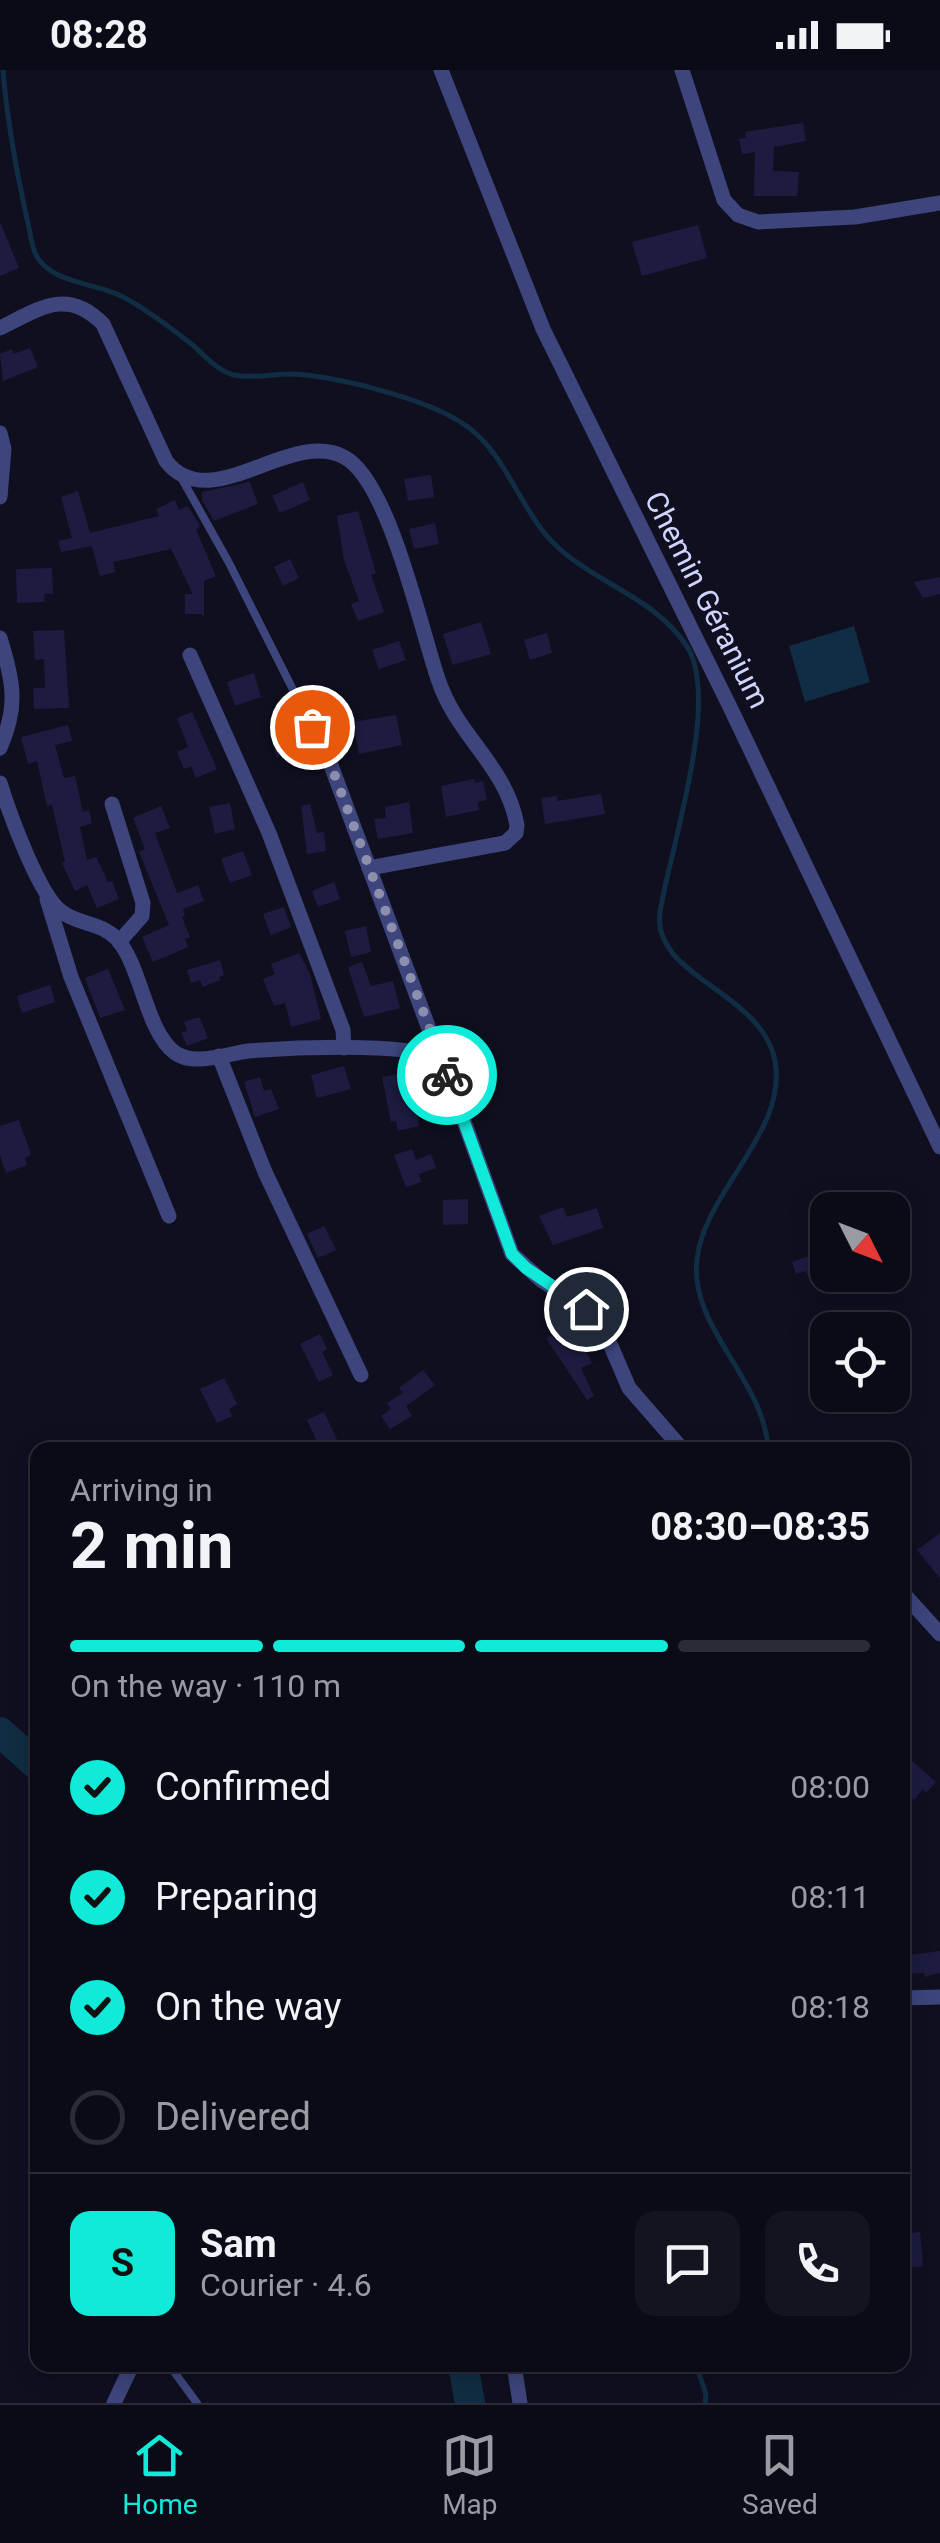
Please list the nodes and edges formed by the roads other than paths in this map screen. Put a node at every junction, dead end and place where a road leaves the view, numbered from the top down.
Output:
1 (441, 70) edge
2 (682, 70) edge
3 (940, 203) edge
4 (0, 328) edge
5 (0, 433) edge
6 (180, 475) junction
7 (0, 498) edge
8 (0, 638) edge
9 (190, 654) dead end
10 (0, 748) edge
11 (329, 760) joint
12 (0, 783) edge
13 (112, 804) dead end
14 (369, 868) junction
15 (46, 896) junction
16 (120, 942) junction
17 (344, 1048) junction
18 (220, 1056) junction
19 (442, 1065) junction
20 (940, 1147) edge
21 (170, 1216) dead end
22 (361, 1376) dead end
23 (676, 1442) edge
24 (910, 1601) edge
25 (940, 1634) edge
26 (940, 1997) edge
27 (910, 1998) edge
28 (129, 2372) edge
29 (174, 2372) edge
30 (515, 2372) edge
31 (114, 2403) edge
32 (197, 2403) edge
33 (520, 2403) edge

1 - 20 street, Chemin Géranium
2 - 3 street
4 - 6 street
5 - 7 street
6 - 11 lane
6 - 14 street
8 - 10 street
9 - 17 street
11 - 14 street
12 - 15 street
13 - 16 street
14 - 19 street
15 - 16 street
15 - 21 street
16 - 18 street
17 - 18 street
17 - 19 street
18 - 22 street
19 - 23 street
24 - 25 street
26 - 27 street
28 - 31 street
29 - 32 lane
30 - 33 street

